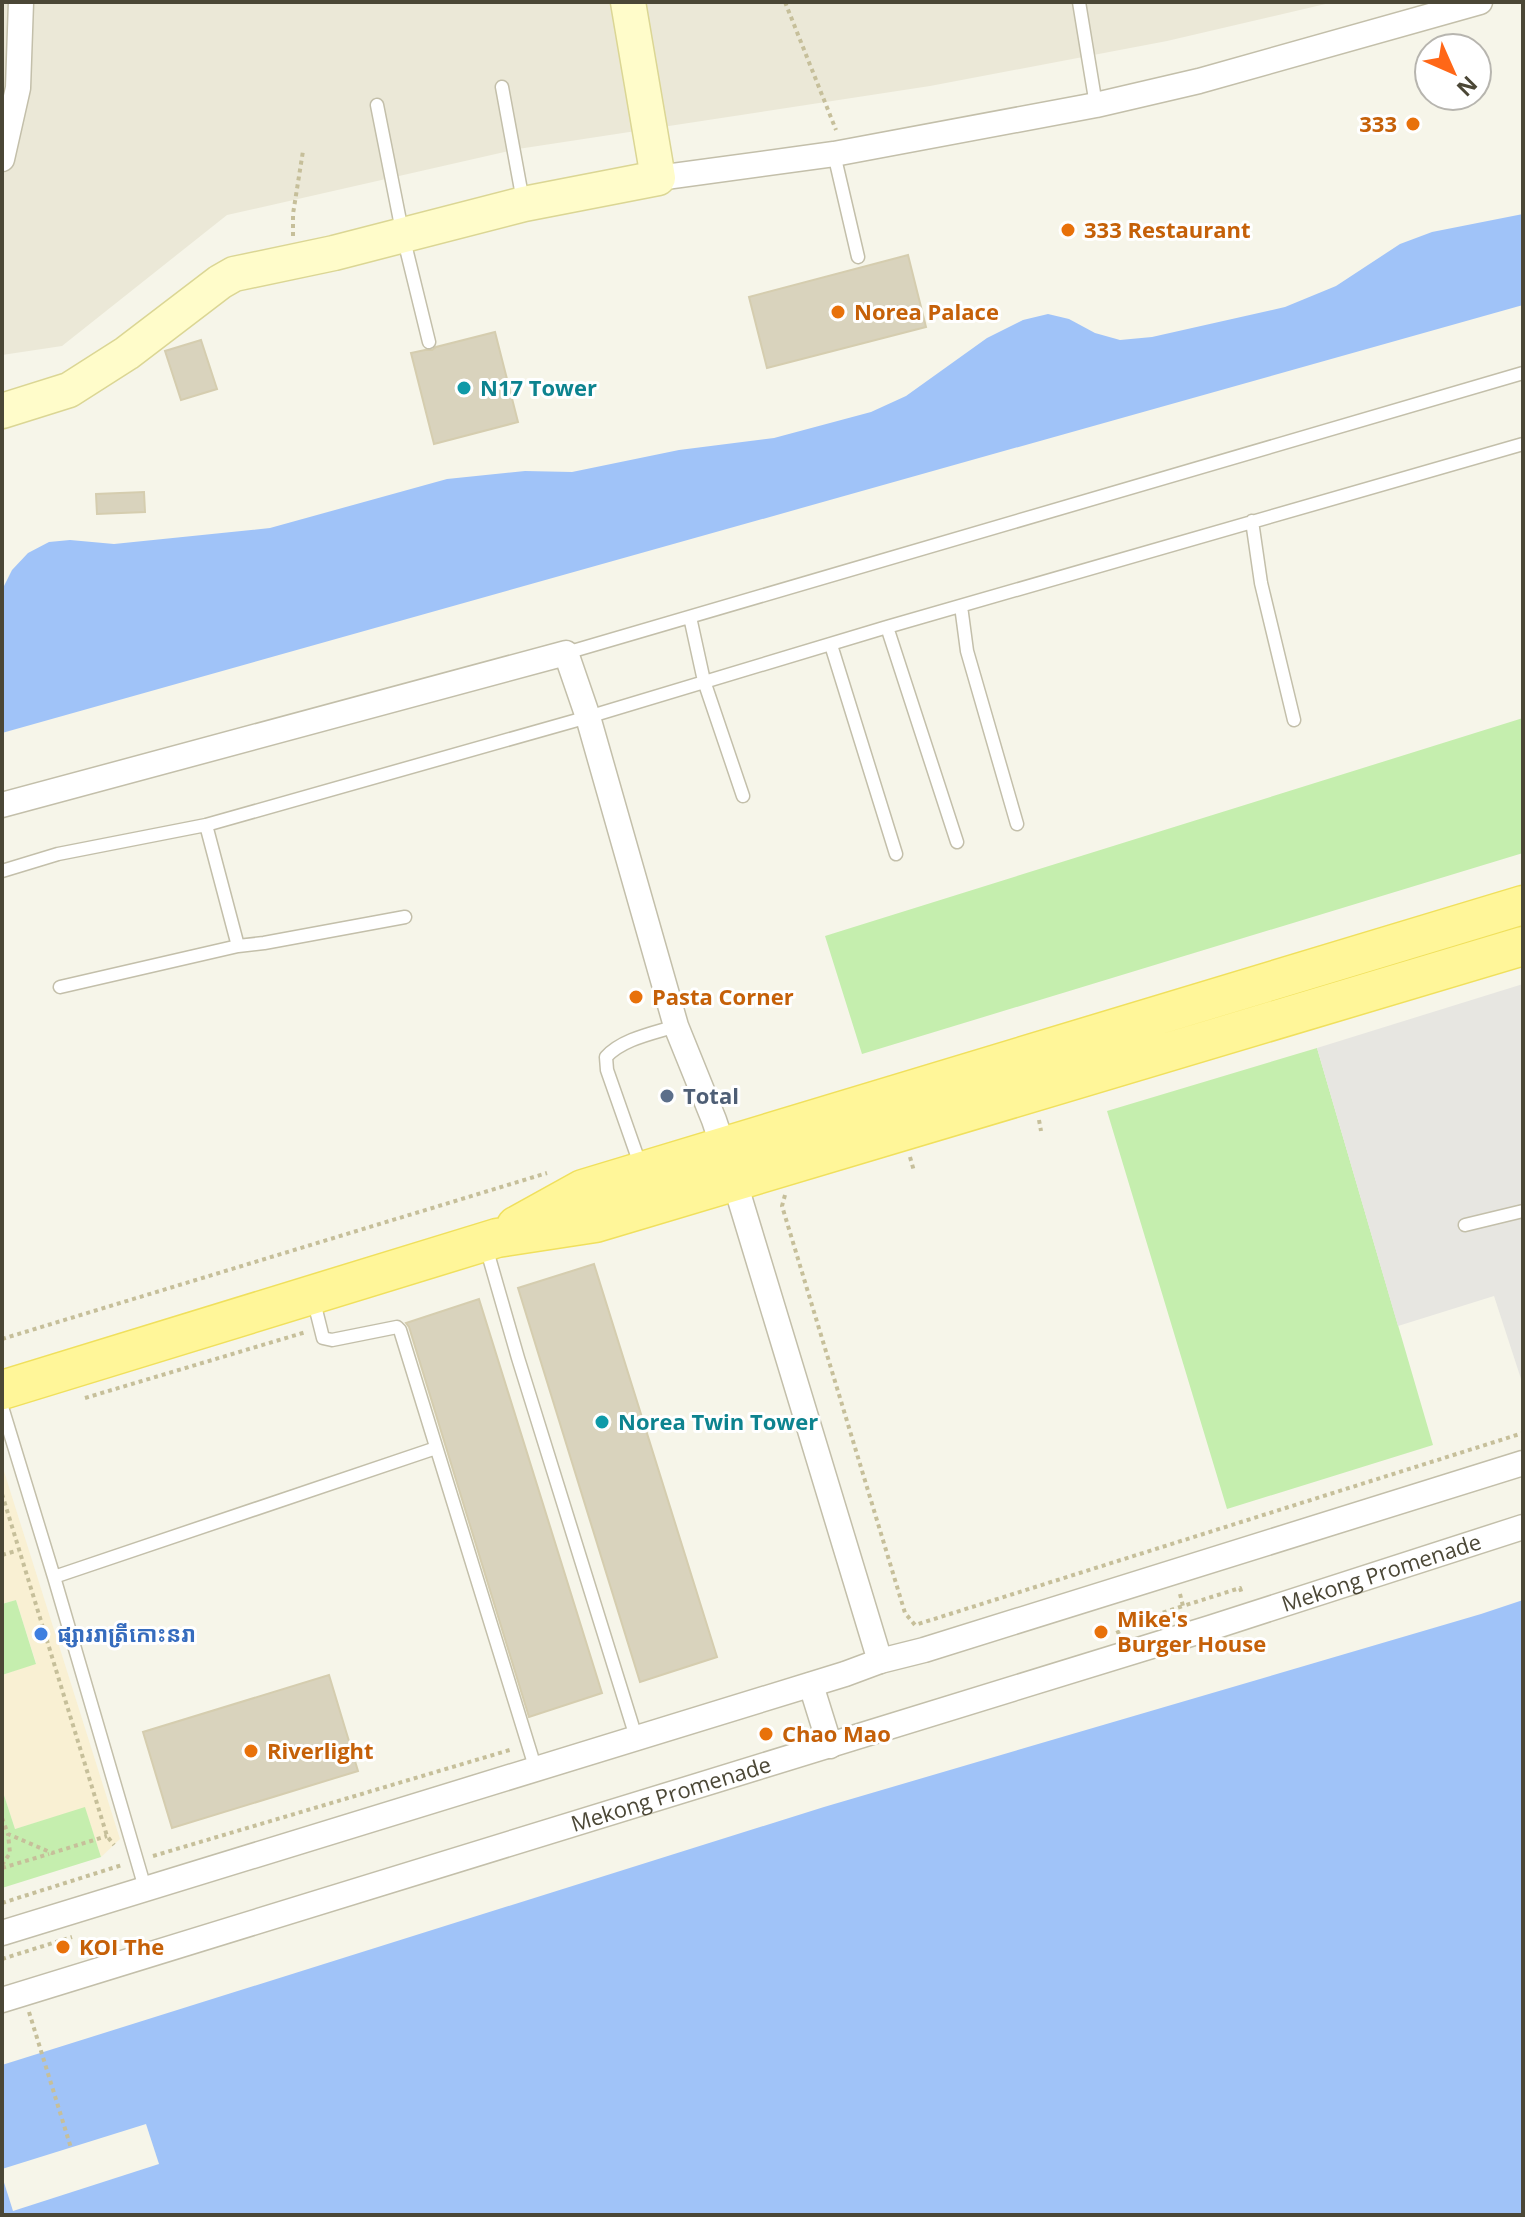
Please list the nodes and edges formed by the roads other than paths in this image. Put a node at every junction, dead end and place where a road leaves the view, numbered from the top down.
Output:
1 (21, 2) edge
2 (628, 2) edge
3 (1079, 2) edge
4 (1480, 2) edge
5 (502, 87) dead end
6 (377, 105) dead end
7 (1096, 105) junction
8 (839, 153) junction
9 (2, 159) edge
10 (658, 178) junction
11 (524, 204) junction
12 (403, 236) junction
13 (858, 257) dead end
14 (429, 342) dead end
15 (1523, 373) edge
16 (2, 411) edge
17 (1523, 444) edge
18 (1252, 521) junction
19 (961, 606) junction
20 (690, 617) junction
21 (887, 627) junction
22 (831, 645) junction
23 (566, 653) junction
24 (704, 681) junction
25 (588, 717) junction
26 (1294, 720) dead end
27 (743, 796) dead end
28 (2, 805) edge
29 (1017, 824) dead end
30 (206, 825) junction
31 (957, 842) dead end
32 (896, 854) dead end
33 (2, 871) edge
34 (1523, 905) edge
35 (405, 917) dead end
36 (238, 946) junction
37 (1523, 946) edge
38 (60, 987) dead end
39 (676, 1026) junction
40 (729, 1166) junction
41 (642, 1171) junction
42 (1523, 1211) edge
43 (1465, 1225) dead end
44 (491, 1240) junction
45 (316, 1311) junction
46 (2, 1390) edge
47 (2, 1407) edge
48 (436, 1448) junction
49 (1523, 1463) edge
50 (1523, 1527) edge
51 (54, 1577) junction
52 (880, 1661) junction
53 (811, 1685) junction
54 (636, 1737) junction
55 (830, 1746) junction
56 (536, 1770) junction
57 (145, 1888) junction
58 (2, 1933) edge
59 (13, 1997) edge

1 - 9 street
2 - 10 street
3 - 7 lane
4 - 7 street
5 - 11 lane
6 - 12 lane
7 - 8 street
8 - 10 street
8 - 13 lane
10 - 11 street
11 - 12 street
12 - 14 lane
12 - 16 street
15 - 20 lane
17 - 18 lane
18 - 19 lane
18 - 26 lane
19 - 21 lane
19 - 29 lane
20 - 23 lane
20 - 24 lane
21 - 22 lane
21 - 31 lane
22 - 24 lane
22 - 32 lane
23 - 25 street
23 - 28 street
24 - 25 lane
24 - 27 lane
25 - 30 lane
25 - 39 street
30 - 33 lane
30 - 36 lane
34 - 40 main road
35 - 36 lane
36 - 38 lane
37 - 40 main road
39 - 40 street
39 - 41 lane
40 - 41 main road
40 - 44 main road
40 - 52 street
41 - 44 main road
42 - 43 lane
44 - 45 main road
44 - 54 lane
45 - 46 main road
45 - 48 lane
47 - 51 lane
48 - 51 lane
48 - 56 lane
49 - 52 street
50 - 55 street, Mekong Promenade
51 - 57 lane
52 - 53 street
53 - 54 street
53 - 55 street
54 - 56 street
55 - 59 street, Mekong Promenade
56 - 57 street
57 - 58 street

